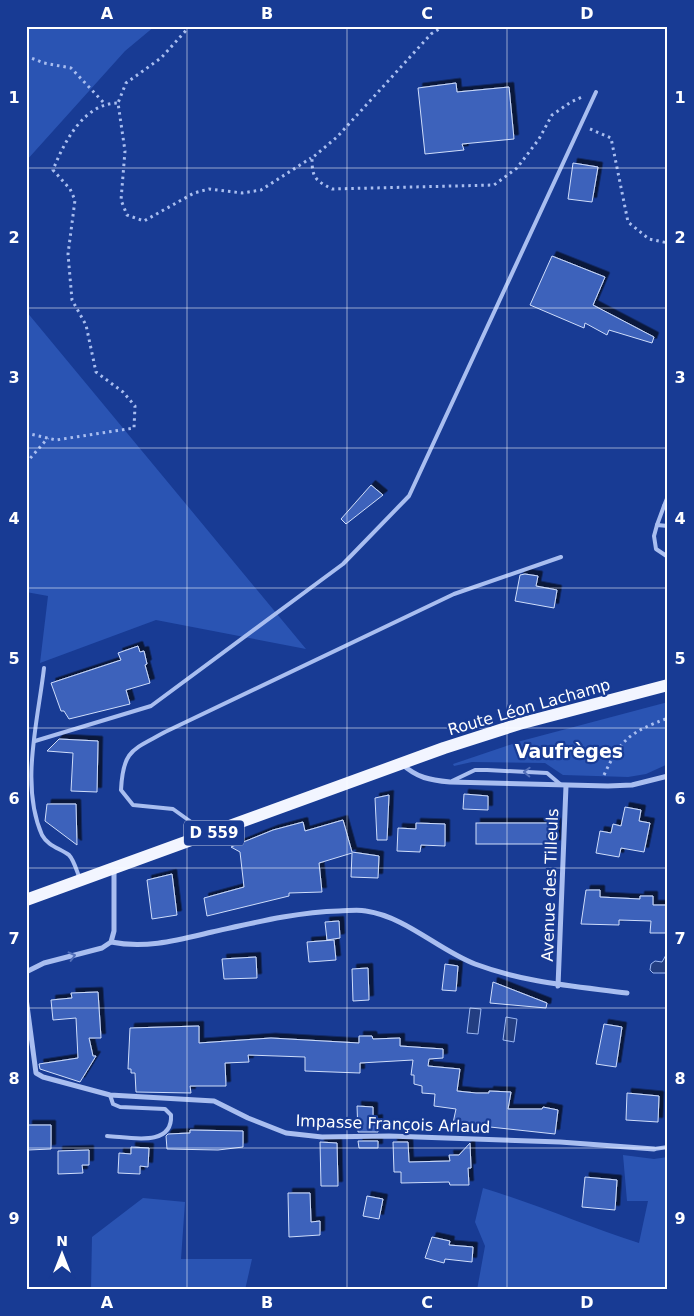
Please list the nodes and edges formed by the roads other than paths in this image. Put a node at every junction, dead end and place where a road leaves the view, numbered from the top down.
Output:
1 (596, 92) road end
2 (668, 496) edge
3 (666, 506) edge
4 (657, 525) junction
5 (668, 526) edge
6 (561, 557) dead end
7 (668, 557) edge
8 (44, 668) dead end
9 (668, 685) edge
10 (35, 741) junction
11 (401, 764) junction
12 (668, 776) edge
13 (450, 782) junction
14 (564, 786) junction
15 (209, 835) junction
16 (114, 869) junction
17 (81, 881) junction
18 (26, 900) edge
19 (111, 942) junction
20 (26, 972) edge
21 (558, 986) junction
22 (627, 993) dead end
23 (26, 998) edge
24 (110, 1095) junction
25 (107, 1136) dead end
26 (668, 1147) edge
27 (654, 1149) joint

1 - 10 lane
2 - 3 lane
3 - 4 lane
4 - 5 lane
4 - 7 lane
6 - 15 lane
8 - 10 lane
9 - 11 main road, Route Léon Lachamp / D 559
10 - 17 lane
11 - 13 street
11 - 15 main road, Route Léon Lachamp / D 559
12 - 14 street
13 - 14 street
14 -> 13 lane
14 - 21 street, Avenue des Tilleuls
15 - 16 main road, Route Léon Lachamp / D 559
16 - 17 main road, Route Léon Lachamp / D 559
16 - 19 street
17 - 18 main road, Route Léon Lachamp / D 559
20 -> 19 street
19 - 21 street
21 - 22 street
23 - 24 street, Impasse François Arlaud
24 - 25 lane
24 - 27 street, Impasse François Arlaud
26 - 27 lane

